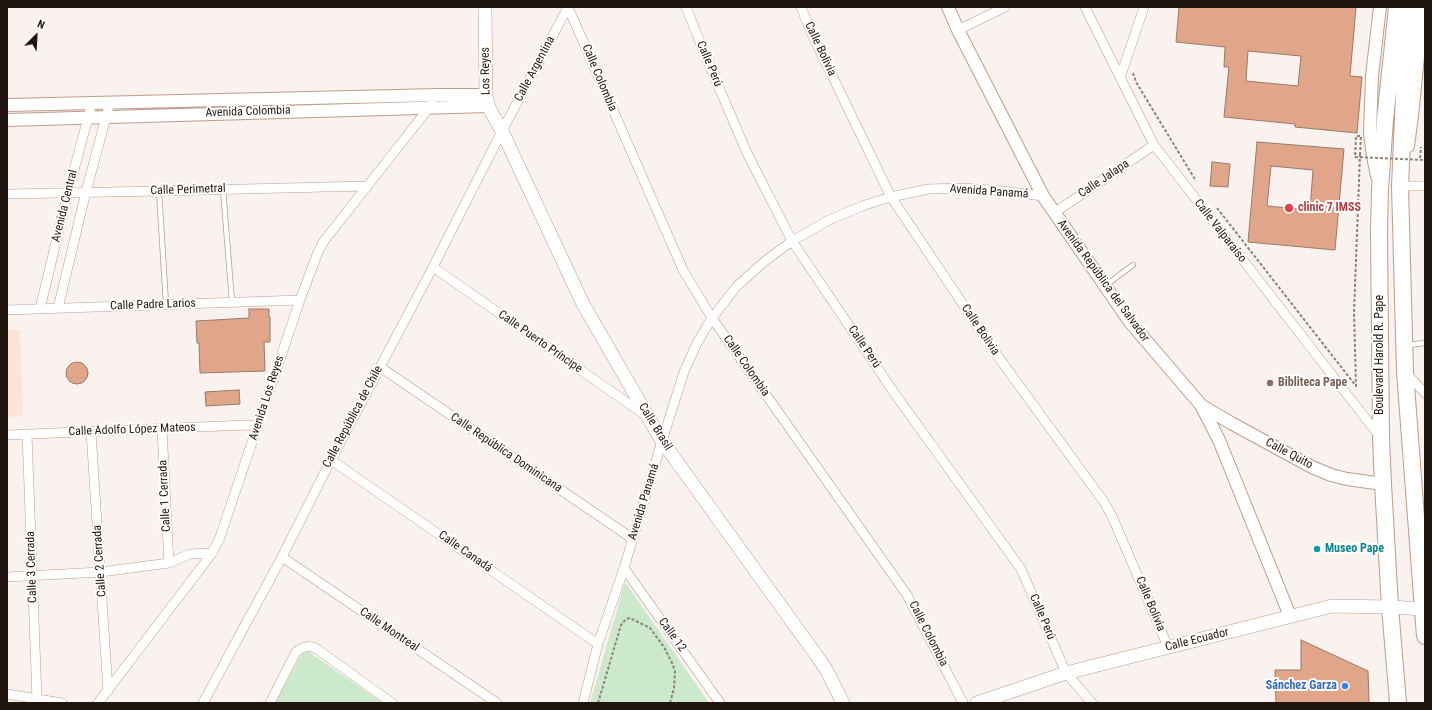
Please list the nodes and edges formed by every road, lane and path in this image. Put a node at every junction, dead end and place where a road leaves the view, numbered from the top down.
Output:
1 (485, 7) edge
2 (568, 7) edge
3 (686, 7) edge
4 (801, 7) edge
5 (948, 7) edge
6 (1005, 7) edge
7 (1085, 7) edge
8 (1144, 7) edge
9 (1380, 7) edge
10 (1397, 7) edge
11 (1413, 7) edge
12 (1423, 7) edge
13 (958, 30) junction
14 (1133, 73) dead end
15 (1120, 78) junction
16 (438, 95) junction
17 (487, 101) junction
18 (110, 102) junction
19 (92, 103) junction
20 (7, 105) edge
21 (430, 107) junction
22 (107, 116) junction
23 (88, 117) junction
24 (7, 120) edge
25 (502, 131) junction
26 (1154, 145) junction
27 (1421, 145) dead end
28 (1420, 158) dead end
29 (1425, 160) edge
30 (1196, 181) dead end
31 (368, 186) junction
32 (1400, 186) junction
33 (1425, 186) edge
34 (1380, 189) junction
35 (223, 190) junction
36 (159, 191) junction
37 (68, 192) junction
38 (86, 192) junction
39 (7, 194) edge
40 (1043, 196) junction
41 (892, 197) junction
42 (1216, 206) dead end
43 (1054, 213) junction
44 (792, 241) junction
45 (1133, 264) dead end
46 (433, 267) junction
47 (1105, 286) junction
48 (300, 300) junction
49 (232, 302) junction
50 (166, 304) junction
51 (58, 308) junction
52 (40, 309) junction
53 (7, 310) edge
54 (712, 318) junction
55 (1425, 344) edge
56 (1404, 346) junction
57 (380, 367) junction
58 (1404, 372) junction
59 (1425, 393) edge
60 (1201, 405) junction
61 (647, 416) junction
62 (258, 426) junction
63 (162, 429) junction
64 (91, 432) junction
65 (27, 434) junction
66 (7, 435) edge
67 (1381, 438) junction
68 (662, 441) junction
69 (331, 460) junction
70 (1383, 484) junction
71 (633, 538) junction
72 (212, 553) junction
73 (282, 557) junction
74 (169, 563) junction
75 (624, 568) junction
76 (101, 572) junction
77 (32, 576) junction
78 (7, 577) edge
79 (1390, 607) junction
80 (1424, 609) edge
81 (1290, 616) junction
82 (1425, 636) edge
83 (598, 644) junction
84 (1168, 647) junction
85 (1066, 673) junction
86 (108, 691) junction
87 (7, 694) edge
88 (37, 699) junction
89 (62, 703) edge
90 (98, 703) edge
91 (203, 703) edge
92 (270, 703) edge
93 (392, 703) edge
94 (497, 703) edge
95 (582, 703) edge
96 (598, 703) edge
97 (670, 703) edge
98 (720, 703) edge
99 (843, 703) edge
100 (963, 703) edge
101 (977, 703) edge
102 (1092, 703) edge
103 (1398, 703) edge

1 - 17 main road, Los Reyes
2 - 25 street, Calle Argentina
2 - 54 street, Calle Colombia
3 - 44 street, Calle Perú
4 - 41 street, Calle Bolivia
5 - 13 street, Avenida República del Salvador
6 - 13 street
7 - 15 street, Calle Valparaíso
8 - 15 street
9 - 34 street
10 - 34 highway, Boulevard Harold R. Pape
11 - 32 highway, Boulevard Harold R. Pape
12 - 32 street
13 - 40 street, Avenida República del Salvador
14 - 30 path
15 - 26 street, Calle Valparaíso
16 - 17 street, Avenida Colombia
16 - 18 street, Avenida Colombia
16 - 21 street, Avenida Los Reyes
17 - 21 street, Avenida Colombia
17 - 25 main road, Los Reyes
18 - 19 street, Avenida Colombia
18 - 22 street, Avenida Central
19 - 20 street, Avenida Colombia
19 - 23 street, Avenida Central
21 - 22 street, Avenida Colombia
21 - 31 street, Avenida Los Reyes
22 - 23 street, Avenida Colombia
22 - 38 street, Avenida Central
23 - 24 street, Avenida Colombia
23 - 37 street, Avenida Central
25 - 46 street, Calle República de Chile
25 - 61 main road, Calle Brasil
26 - 43 street, Calle Jalapa
26 - 67 street, Calle Valparaíso
27 - 28 path
29 - 42 path, bridge
31 - 35 street, Calle Perimetral
31 - 48 street, Avenida Los Reyes
32 - 33 street
32 - 56 highway, Boulevard Harold R. Pape
34 - 67 highway, Boulevard Harold R. Pape
35 - 36 street, Calle Perimetral
35 - 49 lane
36 - 38 street, Calle Perimetral
36 - 50 lane
37 - 38 street, Calle Perimetral
37 - 39 street, Calle Perimetral
37 - 52 street, Avenida Central
38 - 51 street, Avenida Central
40 - 41 street, Avenida Panamá
40 - 43 street, Avenida República del Salvador
41 - 44 street, Avenida Panamá
41 - 84 street, Calle Bolivia
43 - 47 street, Avenida República del Salvador
44 - 54 street, Avenida Panamá
44 - 85 street, Calle Perú
45 - 47 lane
46 - 57 street, Calle República de Chile
46 - 61 street, Calle Puerto Príncipe
47 - 60 street, Avenida República del Salvador
48 - 49 street, Calle Padre Larios
48 - 62 street, Avenida Los Reyes
49 - 50 street, Calle Padre Larios
50 - 51 street, Calle Padre Larios
51 - 52 street, Calle Padre Larios
52 - 53 street, Calle Padre Larios
54 - 68 street, Avenida Panamá
54 - 100 street, Calle Colombia
55 - 56 lane
56 - 58 highway, Boulevard Harold R. Pape
57 - 69 street, Calle República de Chile
57 - 71 street, Calle República Dominicana
58 - 59 street
58 - 80 highway, Boulevard Harold R. Pape
60 - 70 street, Calle Quito
60 - 81 street, Avenida República del Salvador
61 - 68 main road, Calle Brasil
62 - 63 street, Calle Adolfo López Mateos
62 - 72 street, Avenida Los Reyes
63 - 64 street, Calle Adolfo López Mateos
63 - 74 street, Calle 1 Cerrada
64 - 65 street, Calle Adolfo López Mateos
64 - 76 street, Calle 2 Cerrada
65 - 66 street, Calle Adolfo López Mateos
65 - 77 street, Calle 3 Cerrada
67 - 70 highway, Boulevard Harold R. Pape
68 - 71 street, Avenida Panamá
68 - 99 main road, Calle Brasil
69 - 73 street, Calle República de Chile
69 - 83 street, Calle Canadá
70 - 79 highway, Boulevard Harold R. Pape
71 - 75 street, Avenida Panamá
72 - 74 street
72 - 86 street, Avenida Los Reyes
73 - 91 street, Calle República de Chile
73 - 94 street, Calle Montreal
74 - 76 street
75 - 83 street, Avenida Panamá
75 - 98 street, Calle 12
76 - 77 street
76 - 86 street, Calle 2 Cerrada
77 - 78 street
77 - 88 street, Calle 3 Cerrada
79 - 80 main road, Calle Ecuador
79 - 81 main road, Calle Ecuador
79 - 103 highway, Boulevard Harold R. Pape
80 - 82 highway, Boulevard Harold R. Pape
81 - 84 main road, Calle Ecuador
83 - 95 street, Avenida Panamá
84 - 85 main road, Calle Ecuador
85 - 101 main road, Calle Ecuador
85 - 102 street, Calle Perú
86 - 90 street, Avenida Los Reyes
87 - 88 street
88 - 89 street
92 - 93 street
96 - 97 path

